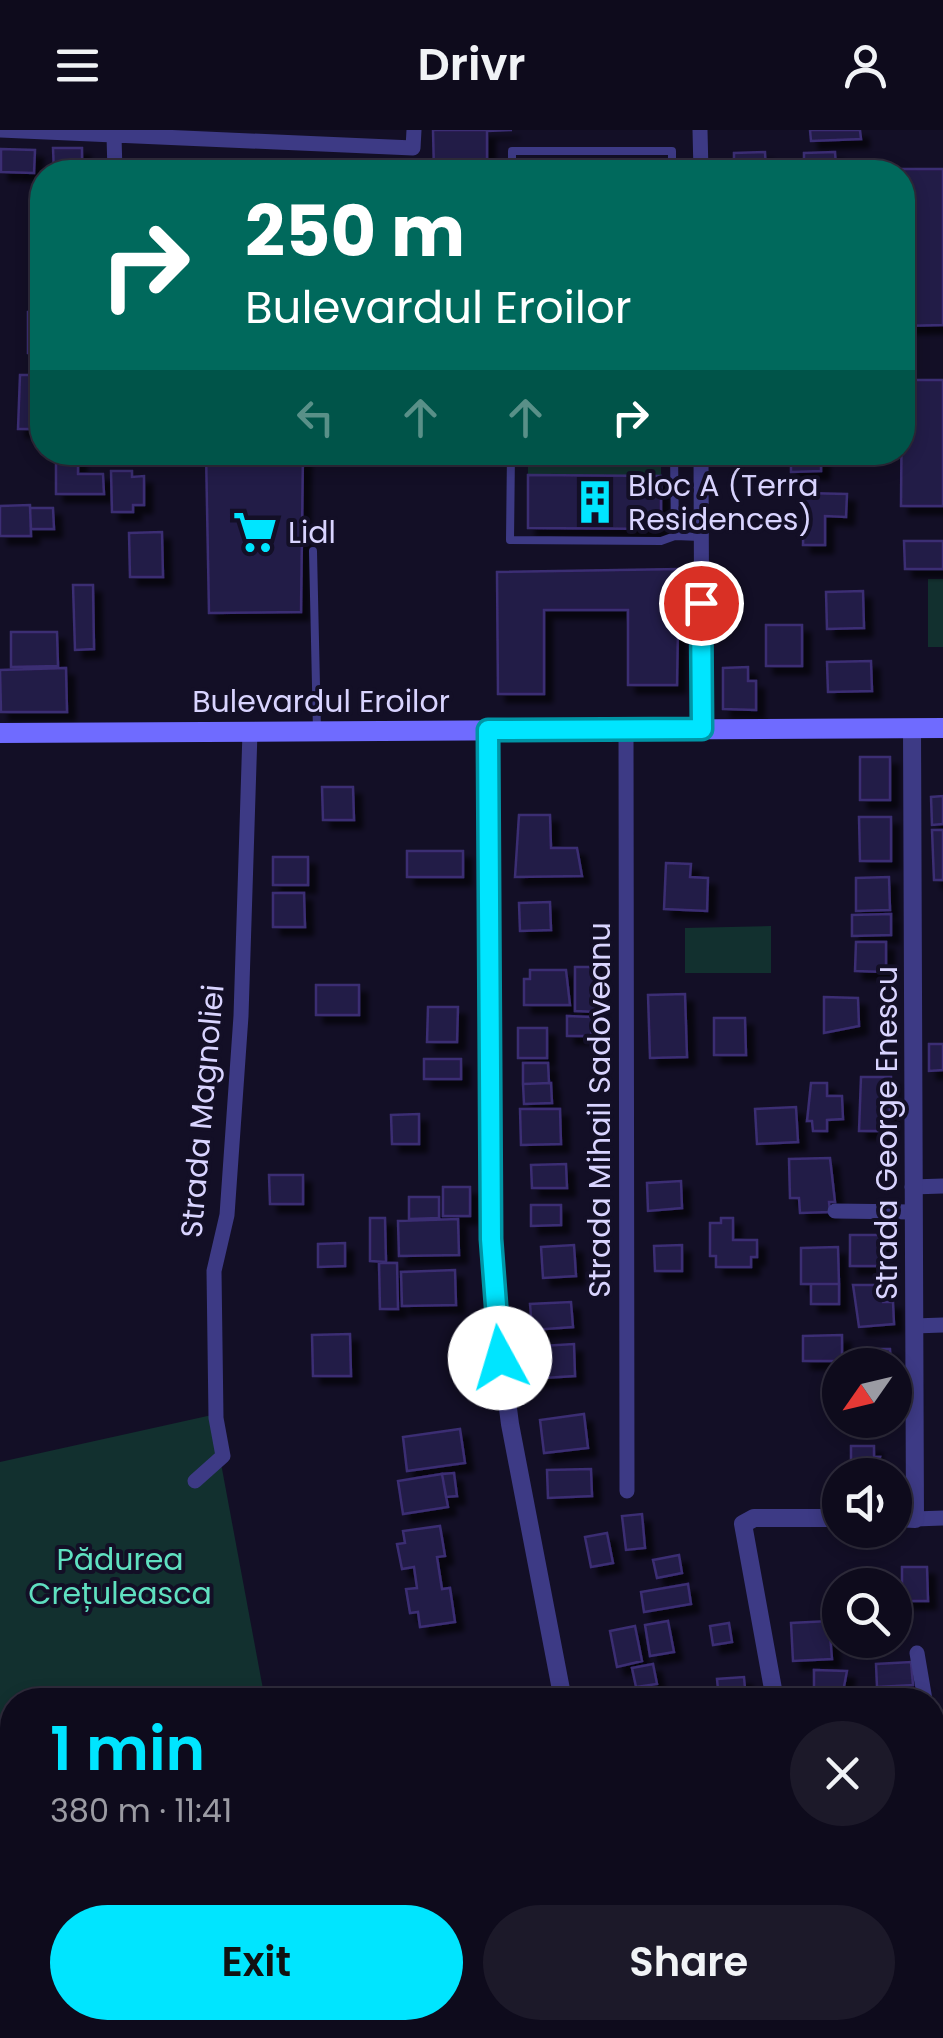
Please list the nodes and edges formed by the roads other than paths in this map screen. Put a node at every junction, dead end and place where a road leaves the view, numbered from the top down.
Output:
1 (0, 130) edge
2 (414, 130) edge
3 (700, 130) edge
4 (114, 136) junction
5 (115, 160) edge
6 (512, 160) edge
7 (672, 160) edge
8 (701, 160) edge
9 (511, 465) edge
10 (674, 465) edge
11 (701, 465) edge
12 (675, 536) junction
13 (701, 537) junction
14 (313, 551) dead end
15 (912, 728) junction
16 (943, 728) edge
17 (626, 729) junction
18 (702, 729) junction
19 (488, 730) junction
20 (318, 731) junction
21 (250, 732) junction
22 (0, 733) edge
23 (943, 1186) edge
24 (912, 1187) junction
25 (835, 1211) dead end
26 (913, 1212) junction
27 (914, 1326) junction
28 (943, 1326) edge
29 (195, 1481) dead end
30 (627, 1491) dead end
31 (822, 1518) edge
32 (915, 1518) joint
33 (943, 1518) edge
34 (916, 1653) dead end
35 (561, 1688) edge
36 (772, 1688) edge
37 (923, 1688) edge

1 - 4 street
2 - 4 street
3 - 8 street
4 - 5 street
6 - 7 lane
9 - 12 lane
10 - 12 lane
11 - 13 street
12 - 13 lane
13 - 18 street
14 - 20 lane
15 - 16 main road, Bulevardul Eroilor
15 - 18 main road, Bulevardul Eroilor
15 - 24 street, Strada George Enescu
17 - 18 main road, Bulevardul Eroilor
17 - 19 main road, Bulevardul Eroilor
17 - 30 street, Strada Mihail Sadoveanu
19 - 20 main road, Bulevardul Eroilor
19 - 35 street
20 - 21 main road, Bulevardul Eroilor
21 - 22 main road, Bulevardul Eroilor
21 - 29 street, Strada Magnoliei
23 - 24 street
24 - 26 street, Strada George Enescu
25 - 26 street
26 - 27 street, Strada George Enescu
27 - 28 street
27 - 32 street, Strada George Enescu
31 - 36 street
32 - 33 street
34 - 37 street

